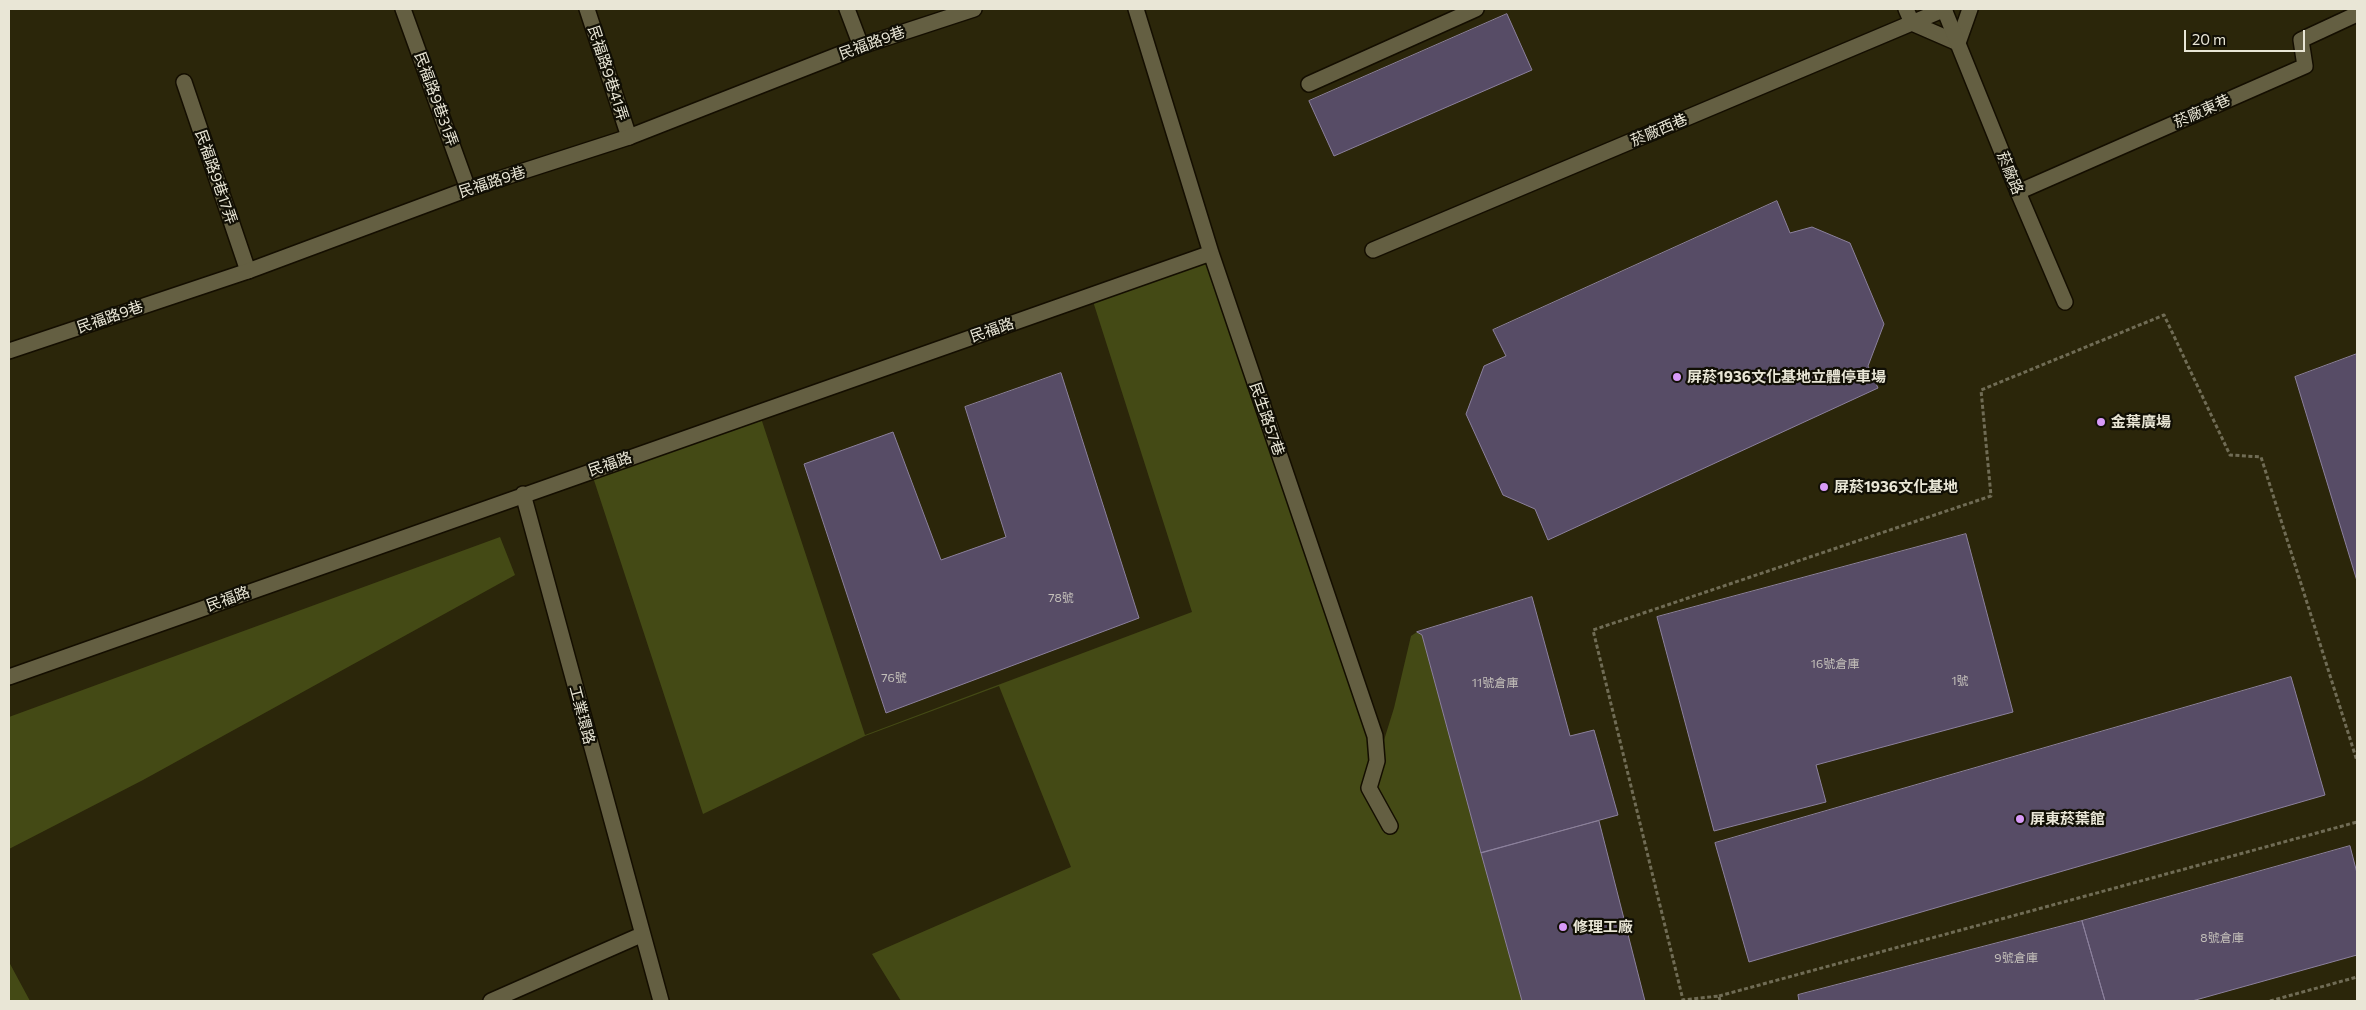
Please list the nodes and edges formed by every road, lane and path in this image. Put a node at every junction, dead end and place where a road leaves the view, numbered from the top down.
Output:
1 (403, 9) edge
2 (587, 9) edge
3 (847, 9) edge
4 (974, 9) edge
5 (1136, 9) edge
6 (1476, 9) edge
7 (1906, 9) edge
8 (1945, 9) edge
9 (1970, 9) edge
10 (2357, 14) edge
11 (1912, 23) junction
12 (1958, 43) junction
13 (861, 46) junction
14 (184, 82) dead end
15 (1309, 84) dead end
16 (629, 137) junction
17 (468, 189) junction
18 (2018, 192) junction
19 (1373, 250) dead end
20 (1211, 253) junction
21 (248, 271) junction
22 (2065, 302) dead end
23 (9, 351) edge
24 (523, 494) junction
25 (9, 677) edge
26 (2357, 761) edge
27 (2357, 822) edge
28 (1390, 826) dead end
29 (641, 935) junction
30 (2357, 977) edge
31 (1719, 996) junction
32 (491, 1001) edge
33 (661, 1001) edge
34 (1720, 1001) edge
35 (2270, 1001) edge

1 - 17 street, 民福路9巷31弄
2 - 16 street, 民福路9巷41弄
3 - 13 street
4 - 13 street, 民福路9巷
5 - 20 street, 民生路57巷
6 - 15 street
7 - 11 street
8 - 11 street, 菸廠西巷
8 - 12 street, 菸廠路
9 - 12 street
10 - 18 street, 菸廠東巷
11 - 12 street
11 - 19 street, 菸廠西巷
12 - 18 street, 菸廠路
13 - 16 street, 民福路9巷
14 - 21 street, 民福路9巷17弄
16 - 17 street, 民福路9巷
17 - 21 street, 民福路9巷
18 - 22 street, 菸廠路
20 - 24 street, 民福路
20 - 28 street, 民生路57巷
21 - 23 street, 民福路9巷
24 - 25 street, 民福路
24 - 29 street, 工業環路
26 - 31 path
27 - 31 path
29 - 32 street
29 - 33 street, 工業環路
30 - 35 path
31 - 34 path

